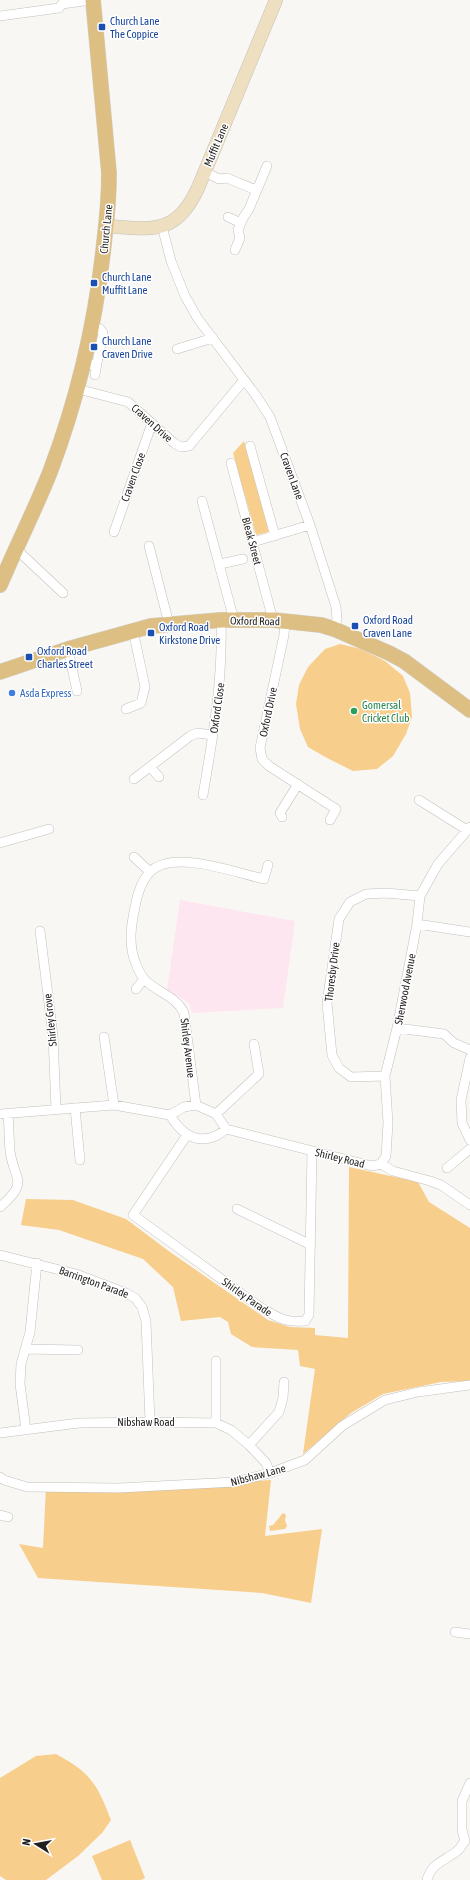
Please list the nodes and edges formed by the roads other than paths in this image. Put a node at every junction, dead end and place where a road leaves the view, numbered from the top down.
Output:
1 (92, 0) edge
2 (276, 0) edge
3 (0, 16) edge
4 (267, 166) dead end
5 (205, 172) junction
6 (256, 190) junction
7 (228, 217) dead end
8 (241, 223) junction
9 (106, 226) junction
10 (162, 226) junction
11 (235, 250) dead end
12 (213, 338) junction
13 (177, 349) dead end
14 (91, 362) junction
15 (95, 375) dead end
16 (244, 380) junction
17 (78, 389) junction
18 (152, 423) junction
19 (250, 446) dead end
20 (231, 463) dead end
21 (206, 505) dead end
22 (310, 525) junction
23 (114, 532) dead end
24 (275, 536) junction
25 (253, 542) junction
26 (149, 546) dead end
27 (15, 548) junction
28 (243, 559) dead end
29 (220, 564) junction
30 (0, 585) edge
31 (63, 594) dead end
32 (227, 620) junction
33 (279, 621) junction
34 (169, 624) junction
35 (334, 629) junction
36 (133, 630) junction
37 (68, 649) junction
38 (0, 672) edge
39 (77, 691) dead end
40 (126, 709) dead end
41 (470, 710) edge
42 (213, 735) junction
43 (150, 767) junction
44 (159, 777) dead end
45 (134, 779) dead end
46 (298, 784) junction
47 (203, 796) dead end
48 (419, 800) dead end
49 (279, 814) dead end
50 (330, 820) dead end
51 (49, 829) dead end
52 (468, 829) edge
53 (0, 843) edge
54 (134, 857) dead end
55 (268, 865) dead end
56 (150, 872) junction
57 (420, 896) junction
58 (417, 924) junction
59 (40, 931) dead end
60 (470, 932) edge
61 (144, 979) junction
62 (136, 989) dead end
63 (397, 1028) junction
64 (104, 1037) dead end
65 (254, 1044) dead end
66 (470, 1050) edge
67 (470, 1058) edge
68 (385, 1076) junction
69 (114, 1105) junction
70 (196, 1105) junction
71 (75, 1108) junction
72 (56, 1109) junction
73 (4, 1113) edge
74 (216, 1114) junction
75 (170, 1115) junction
76 (226, 1129) junction
77 (187, 1135) junction
78 (470, 1140) edge
79 (470, 1149) edge
80 (312, 1150) junction
81 (80, 1160) dead end
82 (381, 1164) junction
83 (447, 1168) dead end
84 (470, 1205) edge
85 (0, 1207) edge
86 (237, 1209) dead end
87 (311, 1245) junction
88 (0, 1255) edge
89 (36, 1263) junction
90 (25, 1349) junction
91 (78, 1350) dead end
92 (216, 1361) dead end
93 (284, 1382) dead end
94 (470, 1385) edge
95 (150, 1422) junction
96 (216, 1423) junction
97 (26, 1430) junction
98 (0, 1433) edge
99 (249, 1445) junction
100 (270, 1473) junction
101 (0, 1477) edge
102 (455, 1632) dead end
103 (470, 1634) edge
104 (470, 1783) edge
105 (427, 1880) edge

1 - 3 street
1 - 9 main road, Church Lane
2 - 5 main road, Muffit Lane
4 - 6 street
5 - 6 street
5 - 10 main road, Muffit Lane
6 - 8 street
7 - 8 street
8 - 11 street
9 - 10 main road, Muffit Lane
9 - 14 main road, Church Lane
10 - 12 street, Craven Lane
12 - 13 street
12 - 16 street, Craven Lane
14 - 15 street
14 - 17 main road, Church Lane
16 - 18 street, Craven Drive
16 - 22 street, Craven Lane
17 - 18 street, Craven Drive
17 - 27 main road, Church Lane
18 - 23 street, Craven Close
19 - 24 street
20 - 25 street, Bleak Street
21 - 29 street, Oxford Close
22 - 24 street
22 - 35 street, Craven Lane
24 - 25 street
25 - 33 street, Bleak Street
26 - 34 street
27 - 30 main road, Church Lane
27 - 31 street
28 - 29 street
29 - 32 street, Oxford Close
32 - 33 main road, Oxford Road
32 - 34 main road, Oxford Road
32 - 42 street, Oxford Close
33 - 35 main road, Oxford Road
33 - 46 street, Oxford Drive
34 - 36 main road, Oxford Road
35 - 41 main road, Oxford Road
36 - 37 main road, Oxford Road
36 - 40 street
37 - 38 main road, Oxford Road
37 - 39 street
42 - 43 street
42 - 47 street, Oxford Close
43 - 44 street
43 - 45 street
46 - 49 street
46 - 50 street, Oxford Drive
48 - 52 street
51 - 53 street
52 - 57 street, Sherwood Avenue
54 - 56 street
55 - 56 street
56 - 61 street, Shirley Avenue
57 - 58 street, Sherwood Avenue
57 - 68 street, Thoresby Drive
58 - 60 street
58 - 63 street, Sherwood Avenue
59 - 72 street, Shirley Grove
61 - 62 street
61 - 70 street, Shirley Avenue
63 - 66 street
63 - 68 street, Sherwood Avenue
64 - 69 street
65 - 74 street
67 - 78 street
68 - 82 street, Sherwood Avenue
69 - 71 street
69 - 75 street
70 - 74 street
70 - 75 street
71 - 72 street
71 - 81 street
72 - 73 street
73 - 85 street
74 - 76 street
75 - 77 street
76 - 77 street
76 - 80 street, Shirley Road
77 - 87 street, Shirley Parade
79 - 83 street
80 - 82 street, Shirley Road
80 - 87 street, Shirley Parade
82 - 84 street, Shirley Road
86 - 87 street
88 - 89 street, Barrington Parade
89 - 90 street
89 - 95 street, Barrington Parade
90 - 91 street
90 - 97 street
92 - 96 street
93 - 99 street
94 - 100 street, Nibshaw Lane
95 - 96 street, Nibshaw Road
95 - 97 street, Nibshaw Road
96 - 99 street, Nibshaw Road
97 - 98 street, Nibshaw Road
99 - 100 street, Nibshaw Road
100 - 101 street, Nibshaw Lane
102 - 103 street
104 - 105 street

